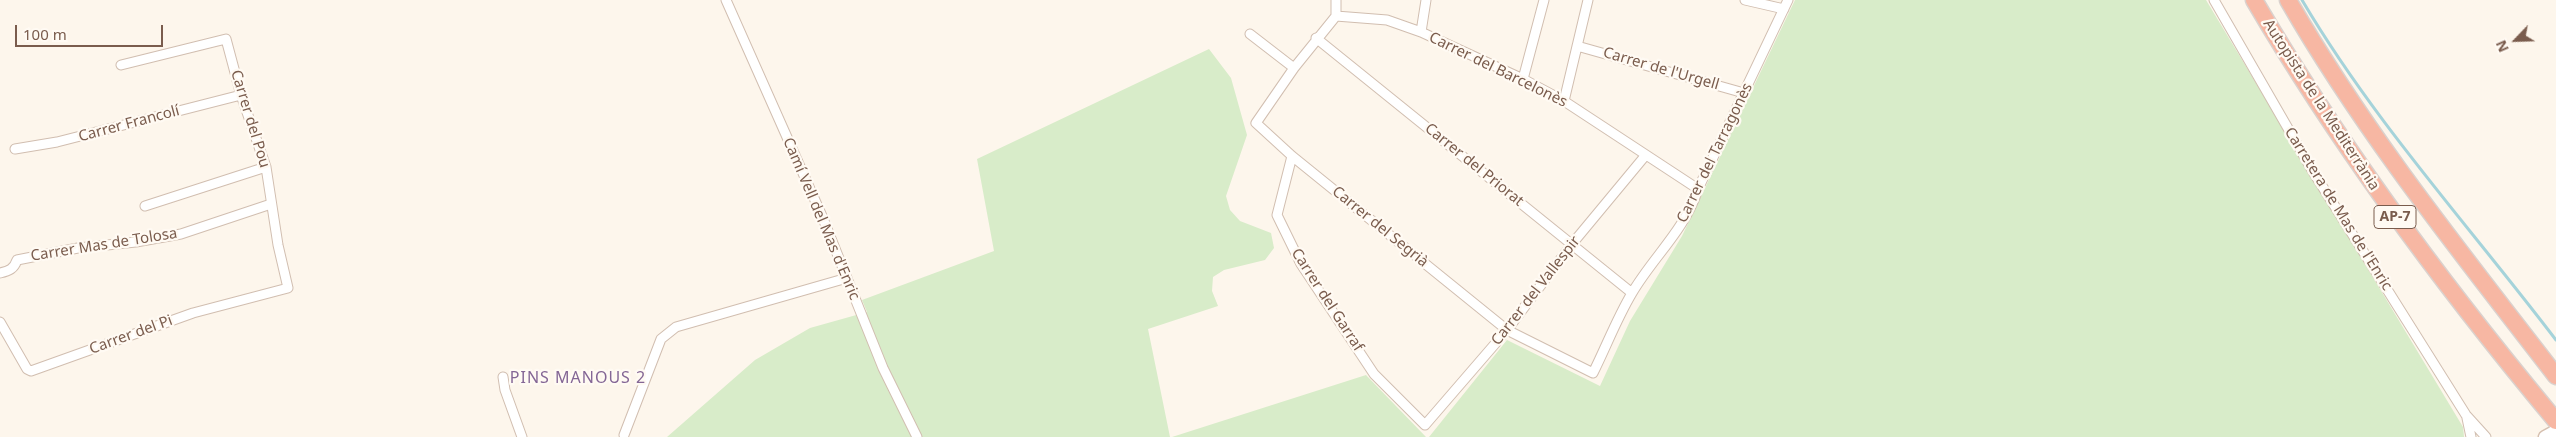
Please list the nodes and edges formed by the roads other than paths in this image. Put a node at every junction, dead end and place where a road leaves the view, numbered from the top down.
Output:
1 (726, 0) edge
2 (1336, 0) edge
3 (1426, 0) edge
4 (1544, 0) edge
5 (1588, 0) edge
6 (1745, 0) edge
7 (1788, 0) edge
8 (2214, 0) edge
9 (2254, 0) edge
10 (2288, 0) edge
11 (1784, 9) junction
12 (1336, 16) junction
13 (1421, 32) junction
14 (1250, 34) dead end
15 (1316, 38) junction
16 (1577, 46) junction
17 (121, 66) dead end
18 (1294, 68) junction
19 (1523, 79) junction
20 (1744, 93) junction
21 (241, 95) junction
22 (1564, 101) junction
23 (15, 149) dead end
24 (1292, 156) junction
25 (1645, 156) junction
26 (266, 167) junction
27 (1698, 189) junction
28 (271, 204) junction
29 (145, 206) dead end
30 (1572, 244) junction
31 (0, 273) edge
32 (847, 278) junction
33 (288, 288) joint
34 (1632, 292) junction
35 (0, 322) edge
36 (1507, 330) junction
37 (2556, 376) edge
38 (503, 377) dead end
39 (2466, 416) junction
40 (2556, 421) edge
41 (1425, 425) joint
42 (2556, 431) edge
43 (624, 435) dead end
44 (522, 437) edge
45 (917, 437) edge
46 (2471, 437) edge
47 (2486, 437) edge
48 (2545, 437) edge

1 - 32 street, Camí Vell del Mas d'Enric
2 - 12 street
3 - 13 street
4 - 19 street
5 - 16 street
6 - 11 street
7 - 11 street, Carrer del Tarragonès
8 - 39 street, Carretera de Mas de l'Enric
9 - 40 highway, Autopista de la Mediterrània / AP-7
10 - 37 highway, Autopista de la Mediterrània / AP-7
11 - 20 street, Carrer del Tarragonès
12 - 13 street, Carrer del Barcelonès
12 - 15 street
13 - 19 street, Carrer del Barcelonès
14 - 18 street
15 - 18 street
15 - 30 street, Carrer del Priorat
16 - 20 street, Carrer de l'Urgell
16 - 22 street
17 - 21 street, Carrer del Pou
18 - 24 street, Carrer del Segrià
19 - 22 street, Carrer del Barcelonès
20 - 27 street, Carrer del Tarragonès
21 - 23 street, Carrer Francolí
21 - 26 street, Carrer del Pou
22 - 25 street, Carrer del Barcelonès
24 - 36 street, Carrer del Segrià
24 - 41 street, Carrer del Garraf
25 - 27 street, Carrer del Barcelonès
25 - 30 street, Carrer del Vallespir
26 - 28 street, Carrer del Pou
26 - 29 street
27 - 34 street, Carrer del Tarragonès
28 - 31 street, Carrer Mas de Tolosa
28 - 33 street, Carrer del Pou
30 - 34 street, Carrer del Priorat
30 - 36 street, Carrer del Vallespir
32 - 43 street
32 - 45 street, Camí Vell del Mas d'Enric
33 - 35 street, Carrer del Pi
34 - 36 street, Carrer del Tarragonès
36 - 41 street, Carrer del Vallespir
38 - 44 street
39 - 46 street
39 - 47 street
42 - 48 main road

